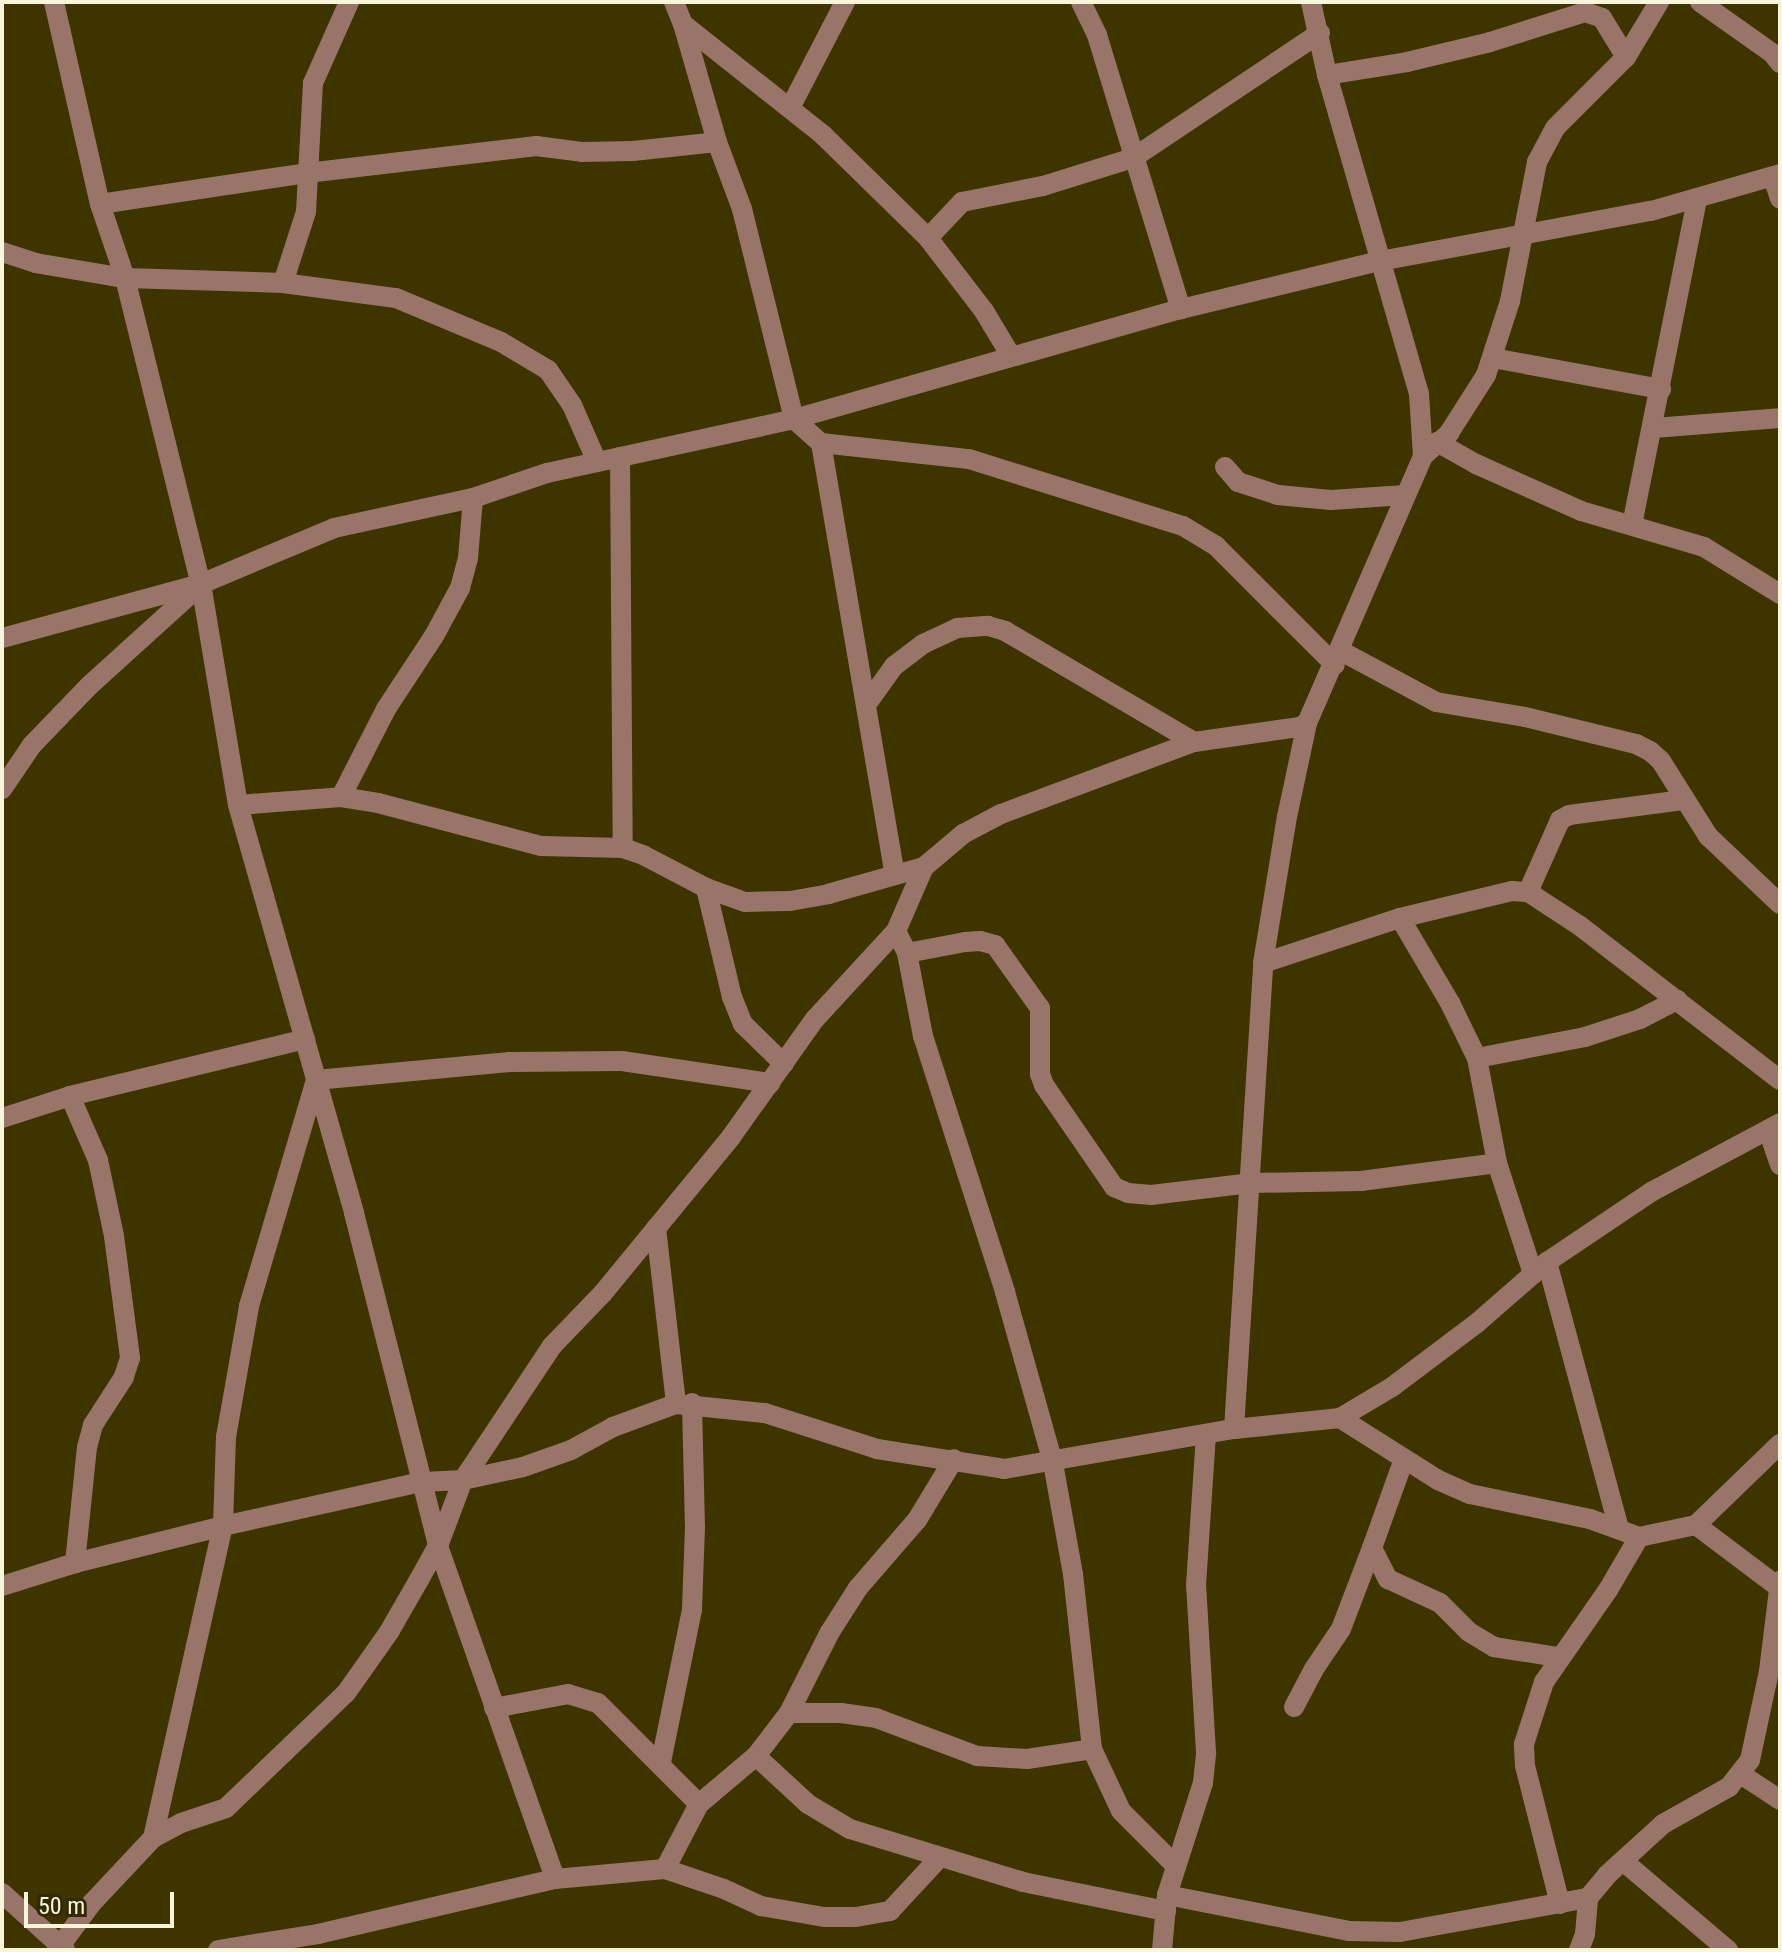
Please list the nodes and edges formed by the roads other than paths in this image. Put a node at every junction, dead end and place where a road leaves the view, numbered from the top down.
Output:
1 (54, 2) edge
2 (349, 2) edge
3 (674, 2) edge
4 (845, 2) edge
5 (1081, 2) edge
6 (1311, 2) edge
7 (1659, 2) edge
8 (1700, 2) edge
9 (683, 24) junction
10 (1320, 33) junction
11 (1626, 57) junction
12 (1780, 63) edge
13 (1327, 75) junction
14 (790, 108) junction
15 (717, 142) junction
16 (1133, 158) junction
17 (307, 173) junction
18 (1776, 175) edge
19 (1780, 199) edge
20 (1697, 201) junction
21 (100, 204) junction
22 (1522, 236) junction
23 (928, 238) junction
24 (2, 252) edge
25 (1380, 261) junction
26 (125, 278) junction
27 (283, 283) junction
28 (1181, 309) junction
29 (1011, 356) junction
30 (1493, 358) junction
31 (1661, 389) junction
32 (1780, 418) edge
33 (794, 419) junction
34 (1654, 428) junction
35 (821, 443) junction
36 (1430, 449) junction
37 (620, 457) junction
38 (597, 462) junction
39 (1225, 467) dead end
40 (1405, 495) junction
41 (473, 498) junction
42 (1632, 525) junction
43 (201, 584) junction
44 (1780, 594) edge
45 (2, 638) edge
46 (1338, 658) junction
47 (866, 705) junction
48 (1307, 723) junction
49 (1194, 742) junction
50 (2, 789) edge
51 (341, 797) junction
52 (1683, 800) junction
53 (238, 805) junction
54 (623, 848) junction
55 (924, 867) junction
56 (895, 875) junction
57 (706, 888) junction
58 (1528, 892) junction
59 (1780, 904) edge
60 (1400, 918) junction
61 (896, 931) junction
62 (907, 953) junction
63 (1263, 963) junction
64 (1677, 1000) junction
65 (305, 1039) junction
66 (1477, 1058) junction
67 (784, 1064) junction
68 (316, 1080) junction
69 (1780, 1080) edge
70 (770, 1083) junction
71 (70, 1096) junction
72 (2, 1118) edge
73 (1774, 1126) edge
74 (1497, 1163) junction
75 (1780, 1165) edge
76 (1252, 1183) junction
77 (656, 1228) junction
78 (1540, 1268) junction
79 (684, 1404) junction
80 (1340, 1418) junction
81 (1234, 1429) junction
82 (1206, 1435) junction
83 (1780, 1444) edge
84 (954, 1459) junction
85 (1404, 1459) junction
86 (1053, 1463) junction
87 (463, 1480) junction
88 (422, 1482) junction
89 (1696, 1525) junction
90 (223, 1526) junction
91 (1619, 1528) junction
92 (1639, 1537) junction
93 (438, 1546) junction
94 (1372, 1548) junction
95 (75, 1563) junction
96 (1779, 1583) edge
97 (2, 1586) edge
98 (1558, 1657) junction
99 (1294, 1707) dead end
100 (494, 1708) junction
101 (789, 1713) junction
102 (1092, 1749) junction
103 (756, 1756) junction
104 (661, 1762) junction
105 (1742, 1775) junction
106 (1780, 1800) edge
107 (699, 1804) junction
108 (153, 1838) junction
109 (939, 1858) junction
110 (1623, 1861) junction
111 (1176, 1866) junction
112 (665, 1869) junction
113 (555, 1879) junction
114 (2, 1893) edge
115 (1588, 1898) junction
116 (1166, 1903) junction
117 (1560, 1904) junction
118 (61, 1949) edge
119 (218, 1950) edge
120 (1162, 1950) edge
121 (1579, 1950) edge
122 (1728, 1950) edge

1 - 21 street
2 - 17 street
3 - 9 street
4 - 14 street
5 - 16 street
6 - 10 street
7 - 11 street
8 - 12 street
9 - 14 street
9 - 15 street
10 - 13 street
10 - 16 street
11 - 13 street
11 - 22 street
13 - 25 street
14 - 23 street
15 - 17 street
15 - 33 street
16 - 23 street
16 - 28 street
17 - 21 street
17 - 27 street
18 - 19 street
18 - 20 street
20 - 22 street
20 - 31 street
21 - 26 street
22 - 25 street
22 - 30 street
23 - 29 street
24 - 26 street
25 - 28 street
25 - 36 street
26 - 27 street
26 - 43 street
27 - 38 street
28 - 29 street
29 - 33 street
30 - 31 street
30 - 36 street
31 - 34 street
32 - 34 street
33 - 35 street
33 - 37 street
34 - 42 street
35 - 46 street
35 - 47 street
36 - 40 street
36 - 42 street
37 - 38 street
37 - 54 street
38 - 41 street
39 - 40 street
40 - 46 street
41 - 43 street
41 - 51 street
42 - 44 street
43 - 45 street
43 - 50 street
43 - 53 street
46 - 48 street
46 - 52 street
47 - 49 street
47 - 56 street
48 - 49 street
48 - 63 street
49 - 55 street
51 - 53 street
51 - 54 street
52 - 58 street
52 - 59 street
53 - 65 street
54 - 57 street
55 - 56 street
55 - 61 street
56 - 57 street
57 - 67 street
58 - 60 street
58 - 64 street
60 - 63 street
60 - 66 street
61 - 62 street
61 - 67 street
62 - 76 street
62 - 86 street
63 - 76 street
64 - 66 street
64 - 69 street
65 - 68 street
65 - 71 street
66 - 74 street
67 - 70 street
68 - 70 street
68 - 88 street
68 - 90 street
70 - 77 street
71 - 72 street
71 - 95 street
73 - 75 street
73 - 78 street
74 - 76 street
74 - 78 street
76 - 81 street
77 - 79 street
77 - 87 street
78 - 80 street
78 - 91 street
79 - 84 street
79 - 87 street
79 - 104 street
80 - 81 street
80 - 85 street
81 - 82 street
82 - 86 street
82 - 111 street
83 - 89 street
84 - 86 street
84 - 101 street
85 - 91 street
85 - 94 street
86 - 102 street
87 - 88 street
87 - 93 street
88 - 90 street
88 - 93 street
89 - 92 street
89 - 96 street
90 - 95 street
90 - 108 street
91 - 92 street
92 - 98 street
93 - 100 street
93 - 108 street
94 - 98 street
94 - 99 street
95 - 97 street
96 - 105 street
98 - 117 street
100 - 104 street
100 - 113 street
101 - 102 street
101 - 103 street
102 - 111 street
103 - 107 street
103 - 109 street
104 - 107 street
105 - 106 street
105 - 110 street
107 - 112 street
108 - 118 street
109 - 112 street
109 - 116 street
110 - 115 street
110 - 122 street
111 - 116 street
112 - 113 street
113 - 119 street
114 - 118 street
115 - 117 street
115 - 121 street
116 - 117 street
116 - 120 street

